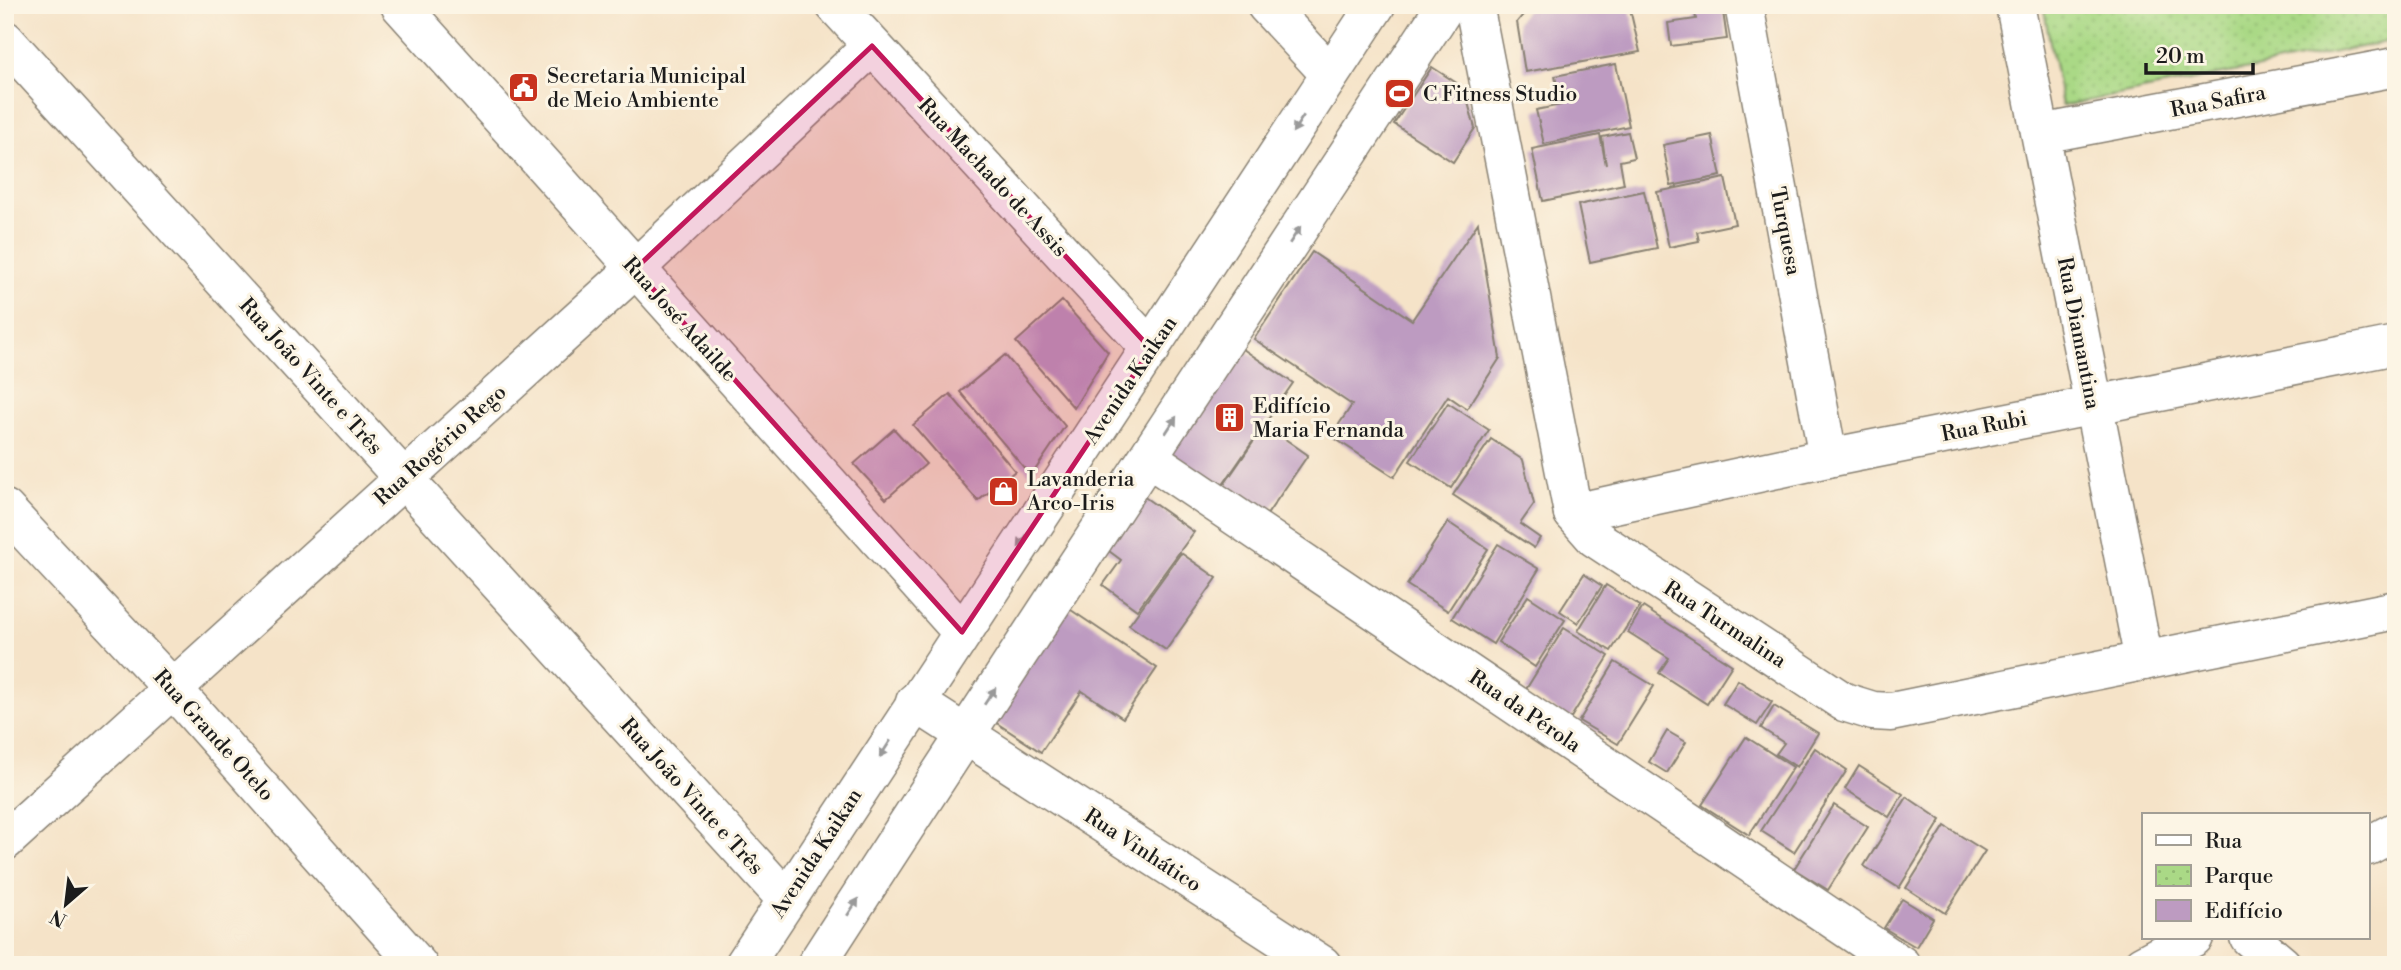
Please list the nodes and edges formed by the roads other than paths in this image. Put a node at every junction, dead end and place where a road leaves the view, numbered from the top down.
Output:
1 (400, 5) edge
2 (835, 5) edge
3 (1266, 5) edge
4 (1376, 5) edge
5 (1446, 5) edge
6 (1474, 5) edge
7 (1744, 5) edge
8 (2015, 5) edge
9 (5, 40) edge
10 (872, 46) junction
11 (2396, 67) edge
12 (1330, 74) junction
13 (2041, 134) junction
14 (635, 269) junction
15 (2396, 345) edge
16 (1151, 349) junction
17 (2092, 405) junction
18 (1149, 458) junction
19 (1828, 458) junction
20 (404, 478) junction
21 (5, 509) edge
22 (1573, 513) junction
23 (2396, 610) edge
24 (962, 632) junction
25 (2144, 661) junction
26 (172, 688) junction
27 (915, 702) junction
28 (964, 735) junction
29 (2396, 831) edge
30 (5, 841) edge
31 (2370, 845) edge
32 (786, 899) junction
33 (2190, 939) edge
34 (2251, 939) edge
35 (418, 965) edge
36 (744, 965) edge
37 (817, 965) edge
38 (1322, 965) edge
39 (1900, 965) edge
40 (2142, 965) edge
41 (2282, 965) edge

1 - 14 street, Rua José Adailde
2 - 10 street, Rua Machado de Assis
3 - 12 street
4 - 12 street, Avenida Kaikan
18 -> 5 street
6 - 22 street
7 - 19 street, Turquesa
8 - 13 street, Rua Diamantina
9 - 20 street, Rua João Vinte e Três
10 - 14 street, Rua Rogério Rego
10 - 16 street, Rua Machado de Assis
11 - 13 street, Rua Safira
12 -> 16 street, Avenida Kaikan
13 - 17 street, Rua Diamantina
14 - 20 street, Rua Rogério Rego
14 - 24 street, Rua José Adailde
15 - 17 street, Rua Rubi
16 -> 24 street, Avenida Kaikan
17 - 19 street, Rua Rubi
17 - 25 street, Rua Diamantina
28 -> 18 street
18 - 39 street, Rua da Pérola
19 - 22 street, Rua Rubi
20 - 26 street, Rua Rogério Rego
20 - 32 street, Rua João Vinte e Três
21 - 26 street, Rua Grande Otelo
22 - 25 street, Rua Turmalina
23 - 25 street, Rua Turmalina
24 - 27 street, Avenida Kaikan
26 - 30 street, Rua Rogério Rego
26 - 35 street, Rua Grande Otelo
27 - 28 street, Rua Vinhático
27 -> 32 street, Avenida Kaikan
37 -> 28 street
28 - 38 street, Rua Vinhático
29 - 31 street
32 - 36 street, Avenida Kaikan
33 - 40 street
34 - 41 street

